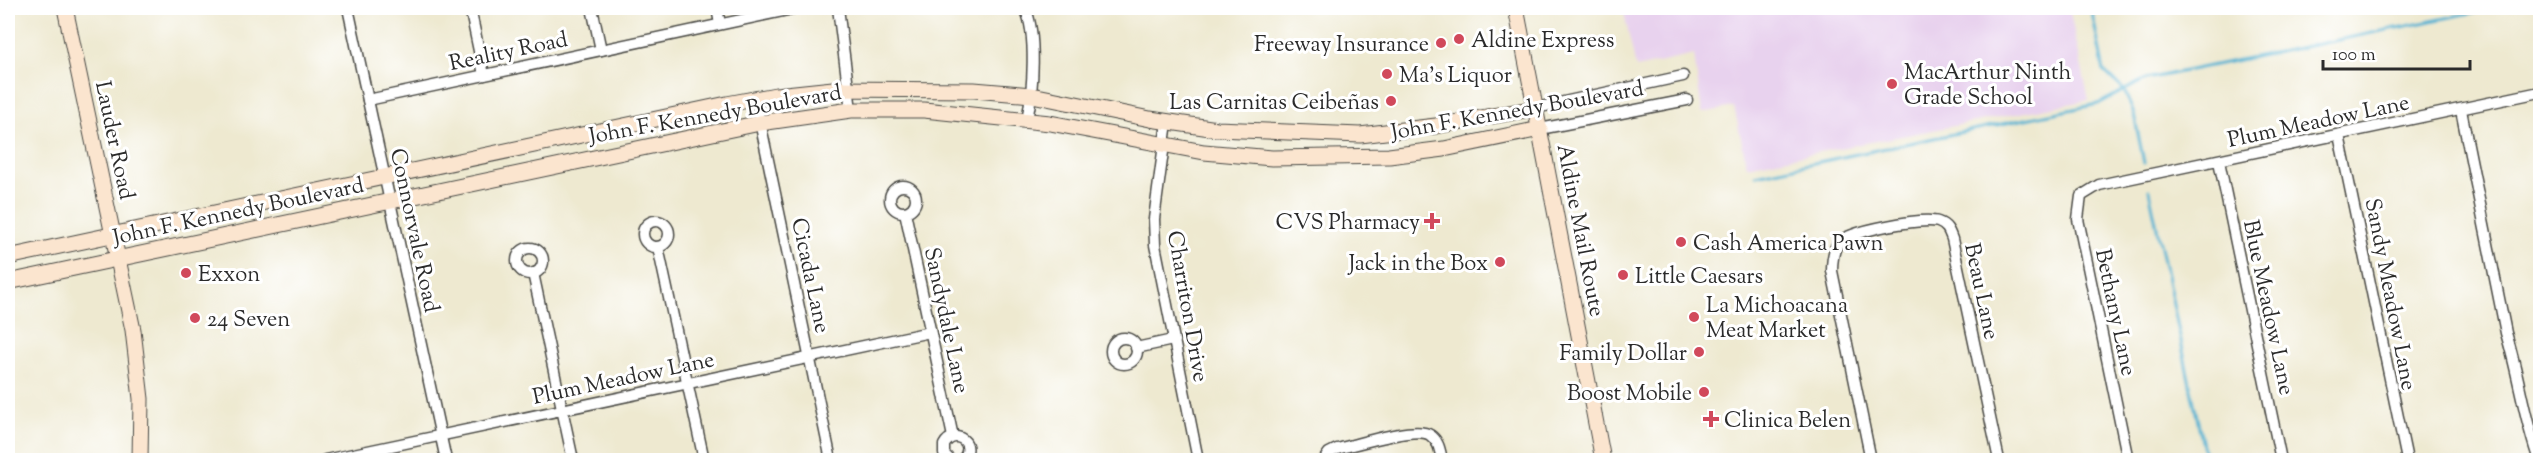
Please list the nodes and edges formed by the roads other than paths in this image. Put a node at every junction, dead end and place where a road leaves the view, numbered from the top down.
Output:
1 (65, 8) edge
2 (348, 8) edge
3 (470, 8) edge
4 (592, 8) edge
5 (717, 8) edge
6 (797, 8) edge
7 (838, 8) edge
8 (1024, 8) edge
9 (1516, 8) edge
10 (720, 24) junction
11 (602, 50) junction
12 (484, 75) junction
13 (1683, 76) dead end
14 (849, 88) junction
15 (2541, 92) edge
16 (1032, 95) junction
17 (755, 98) junction
18 (368, 100) junction
19 (1687, 100) dead end
20 (1536, 108) junction
21 (851, 110) junction
22 (2461, 110) junction
23 (1027, 120) junction
24 (1167, 122) junction
25 (760, 123) junction
26 (1540, 129) junction
27 (1356, 135) junction
28 (2339, 135) junction
29 (1163, 145) junction
30 (1355, 158) junction
31 (2219, 161) junction
32 (385, 176) junction
33 (2103, 184) joint
34 (390, 200) junction
35 (905, 212) dead end
36 (113, 234) junction
37 (658, 247) dead end
38 (8, 256) edge
39 (119, 259) junction
40 (533, 273) dead end
41 (8, 282) edge
42 (930, 332) junction
43 (1173, 340) junction
44 (1136, 348) dead end
45 (809, 358) junction
46 (688, 383) junction
47 (562, 410) junction
48 (441, 436) junction
49 (953, 437) junction
50 (140, 460) edge
51 (325, 460) edge
52 (446, 460) edge
53 (573, 460) edge
54 (704, 460) edge
55 (831, 460) edge
56 (950, 460) edge
57 (962, 460) edge
58 (1198, 460) edge
59 (1324, 460) edge
60 (1442, 460) edge
61 (1603, 460) edge
62 (1871, 460) edge
63 (1999, 460) edge
64 (2128, 460) edge
65 (2281, 460) edge
66 (2407, 460) edge
67 (2539, 460) edge

1 - 36 main road, Lauder Road
2 - 18 street, Connorvale Road
3 - 12 street
4 - 11 street
5 - 10 street
6 - 10 street, Reality Road
7 - 14 street
8 - 16 street
9 - 20 main road, Aldine Mail Route
10 - 11 street, Reality Road
11 - 12 street, Reality Road
12 - 18 street, Reality Road
13 - 20 street, John F. Kennedy Boulevard
14 - 16 main road, John F. Kennedy Boulevard
14 - 17 main road, John F. Kennedy Boulevard
14 - 21 street
15 - 22 street, Plum Meadow Lane
16 - 23 street
16 - 24 main road, John F. Kennedy Boulevard
17 - 25 street, Cicada Lane
17 - 32 main road, John F. Kennedy Boulevard
18 - 32 street, Connorvale Road
19 - 26 street, John F. Kennedy Boulevard
20 - 26 main road, Aldine Mail Route
20 - 27 main road, John F. Kennedy Boulevard
21 - 23 main road, John F. Kennedy Boulevard
21 - 25 main road, John F. Kennedy Boulevard
22 - 28 street, Plum Meadow Lane
22 - 67 street
23 - 29 main road, John F. Kennedy Boulevard
24 - 27 main road, John F. Kennedy Boulevard
24 - 29 street, Charriton Drive
25 - 34 main road, John F. Kennedy Boulevard
25 - 45 street, Cicada Lane
26 - 30 main road, John F. Kennedy Boulevard
26 - 61 main road, Aldine Mail Route
27 - 30 main road
28 - 31 street, Plum Meadow Lane
28 - 66 street, Sandy Meadow Lane
29 - 30 main road, John F. Kennedy Boulevard
29 - 43 street, Charriton Drive
31 - 33 street, Plum Meadow Lane
31 - 65 street, Blue Meadow Lane
32 - 34 street, Connorvale Road
32 - 36 main road, John F. Kennedy Boulevard
33 - 64 street, Bethany Lane
34 - 39 main road, John F. Kennedy Boulevard
34 - 48 street, Connorvale Road
35 - 42 street, Sandydale Lane
36 - 38 main road, John F. Kennedy Boulevard
36 - 39 main road, Lauder Road
37 - 46 street
39 - 41 main road, John F. Kennedy Boulevard
39 - 50 main road, Lauder Road
40 - 47 street
42 - 45 street, Plum Meadow Lane
42 - 49 street, Sandydale Lane
43 - 44 street
43 - 58 street, Charriton Drive
45 - 46 street, Plum Meadow Lane
45 - 55 street, Cicada Lane
46 - 47 street, Plum Meadow Lane
46 - 54 street
47 - 48 street, Plum Meadow Lane
47 - 53 street
48 - 51 street, Plum Meadow Lane
48 - 52 street, Connorvale Road
49 - 56 street, Sandydale Lane
49 - 57 street, Sandydale Lane
59 - 60 street
62 - 63 street, Beau Lane

